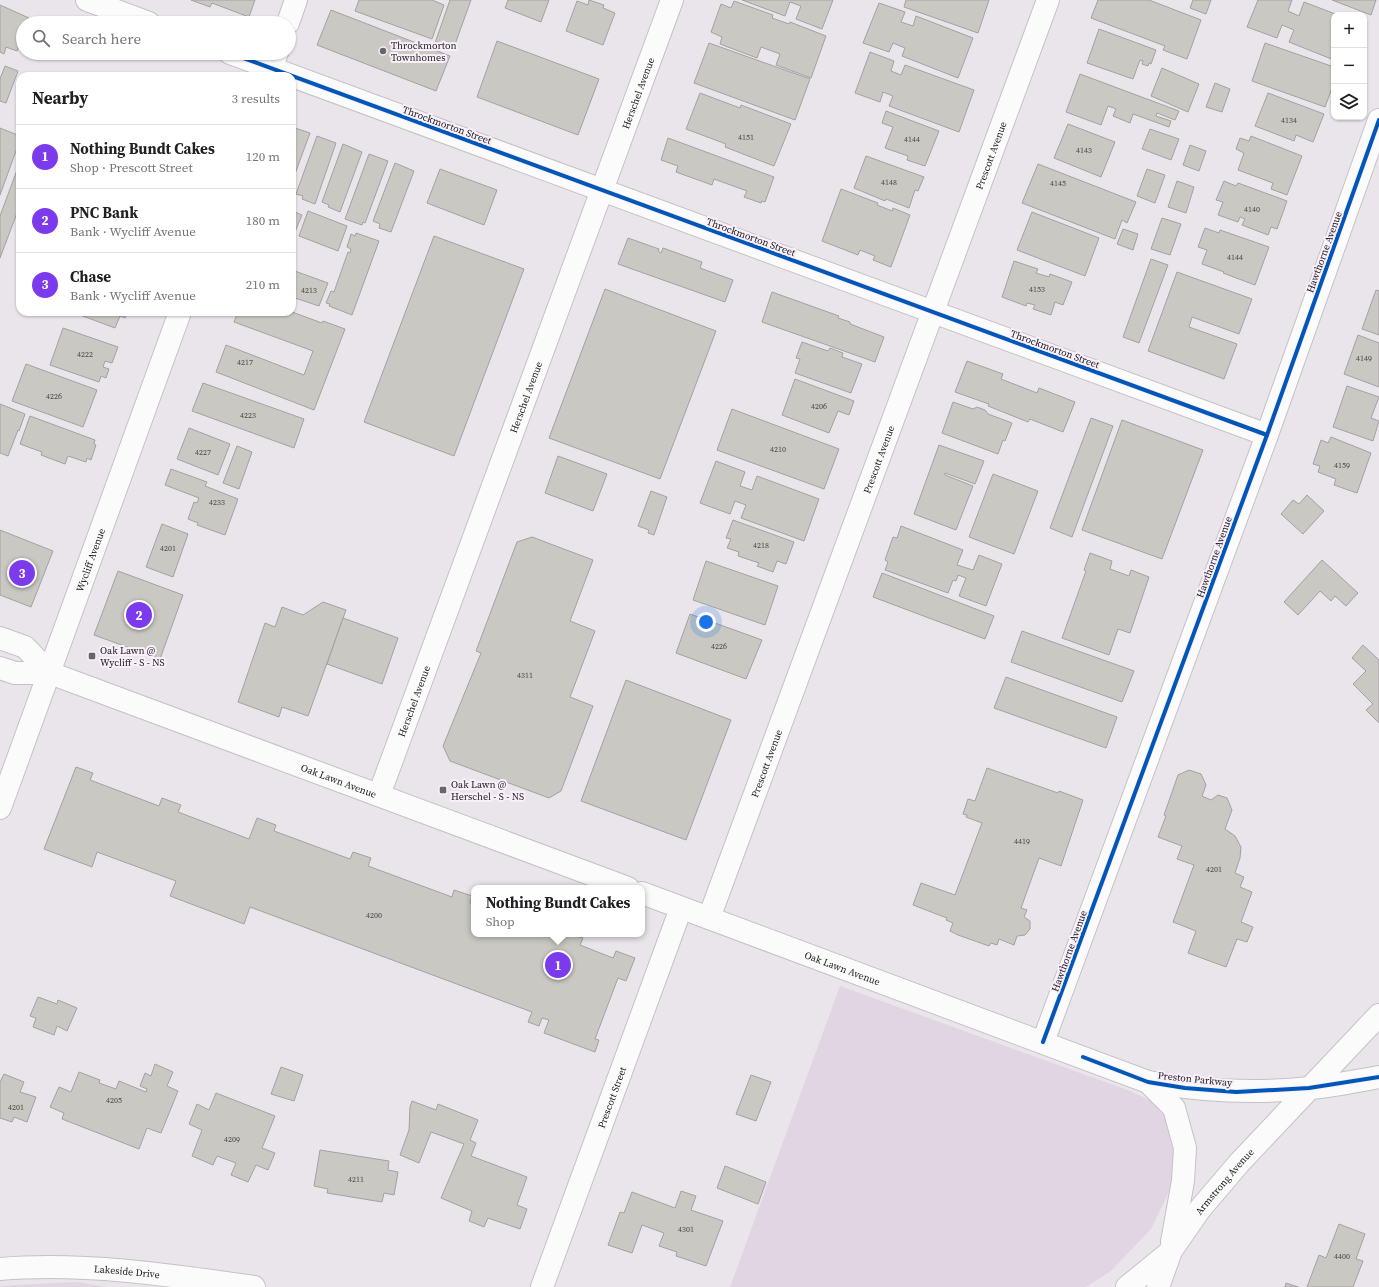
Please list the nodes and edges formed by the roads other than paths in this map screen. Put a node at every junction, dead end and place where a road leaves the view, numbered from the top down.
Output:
1 (87, 0) edge
2 (296, 0) edge
3 (672, 0) edge
4 (1048, 0) edge
5 (130, 16) edge
6 (290, 16) edge
7 (253, 60) edge
8 (272, 66) edge
9 (288, 72) edge
10 (296, 75) edge
11 (1379, 120) edge
12 (603, 190) junction
13 (933, 312) junction
14 (179, 316) edge
15 (1267, 435) junction
16 (0, 638) edge
17 (0, 668) edge
18 (50, 673) junction
19 (379, 795) junction
20 (0, 808) edge
21 (620, 885) edge
22 (645, 894) edge
23 (681, 908) junction
24 (709, 918) junction
25 (1379, 1015) edge
26 (1043, 1042) junction
27 (1379, 1077) edge
28 (1148, 1082) junction
29 (1309, 1088) junction
30 (1171, 1251) junction
31 (0, 1269) edge
32 (254, 1287) edge
33 (542, 1287) edge
34 (1127, 1287) edge
35 (1158, 1287) edge

1 - 5 street
2 - 6 street
3 - 12 street, Herschel Avenue
4 - 13 street, Prescott Avenue
7 - 8 street, Throckmorton Street
8 - 9 street, Throckmorton Street
10 - 12 street, Throckmorton Street
11 - 15 street, Hawthorne Avenue
12 - 13 street, Throckmorton Street
12 - 19 street, Herschel Avenue
13 - 15 street, Throckmorton Street
13 - 24 street, Prescott Avenue
14 - 18 street, Wycliff Avenue
15 - 26 street, Hawthorne Avenue
16 - 18 street, Oak Lawn Avenue
17 - 18 street, Oak Lawn Avenue
18 - 19 street, Oak Lawn Avenue
18 - 20 street, Wycliff Avenue
19 - 21 street, Oak Lawn Avenue
22 - 23 street, Oak Lawn Avenue
23 - 24 street, Oak Lawn Avenue
23 - 33 street, Prescott Street
24 - 26 street, Oak Lawn Avenue
25 - 29 street, Armstrong Avenue
26 - 28 street, Preston Parkway
27 - 29 street, Preston Parkway
28 - 29 street, Preston Parkway
28 - 30 street
29 - 30 street, Armstrong Avenue
30 - 34 street
30 - 35 street, Armstrong Avenue
31 - 32 street, Lakeside Drive

